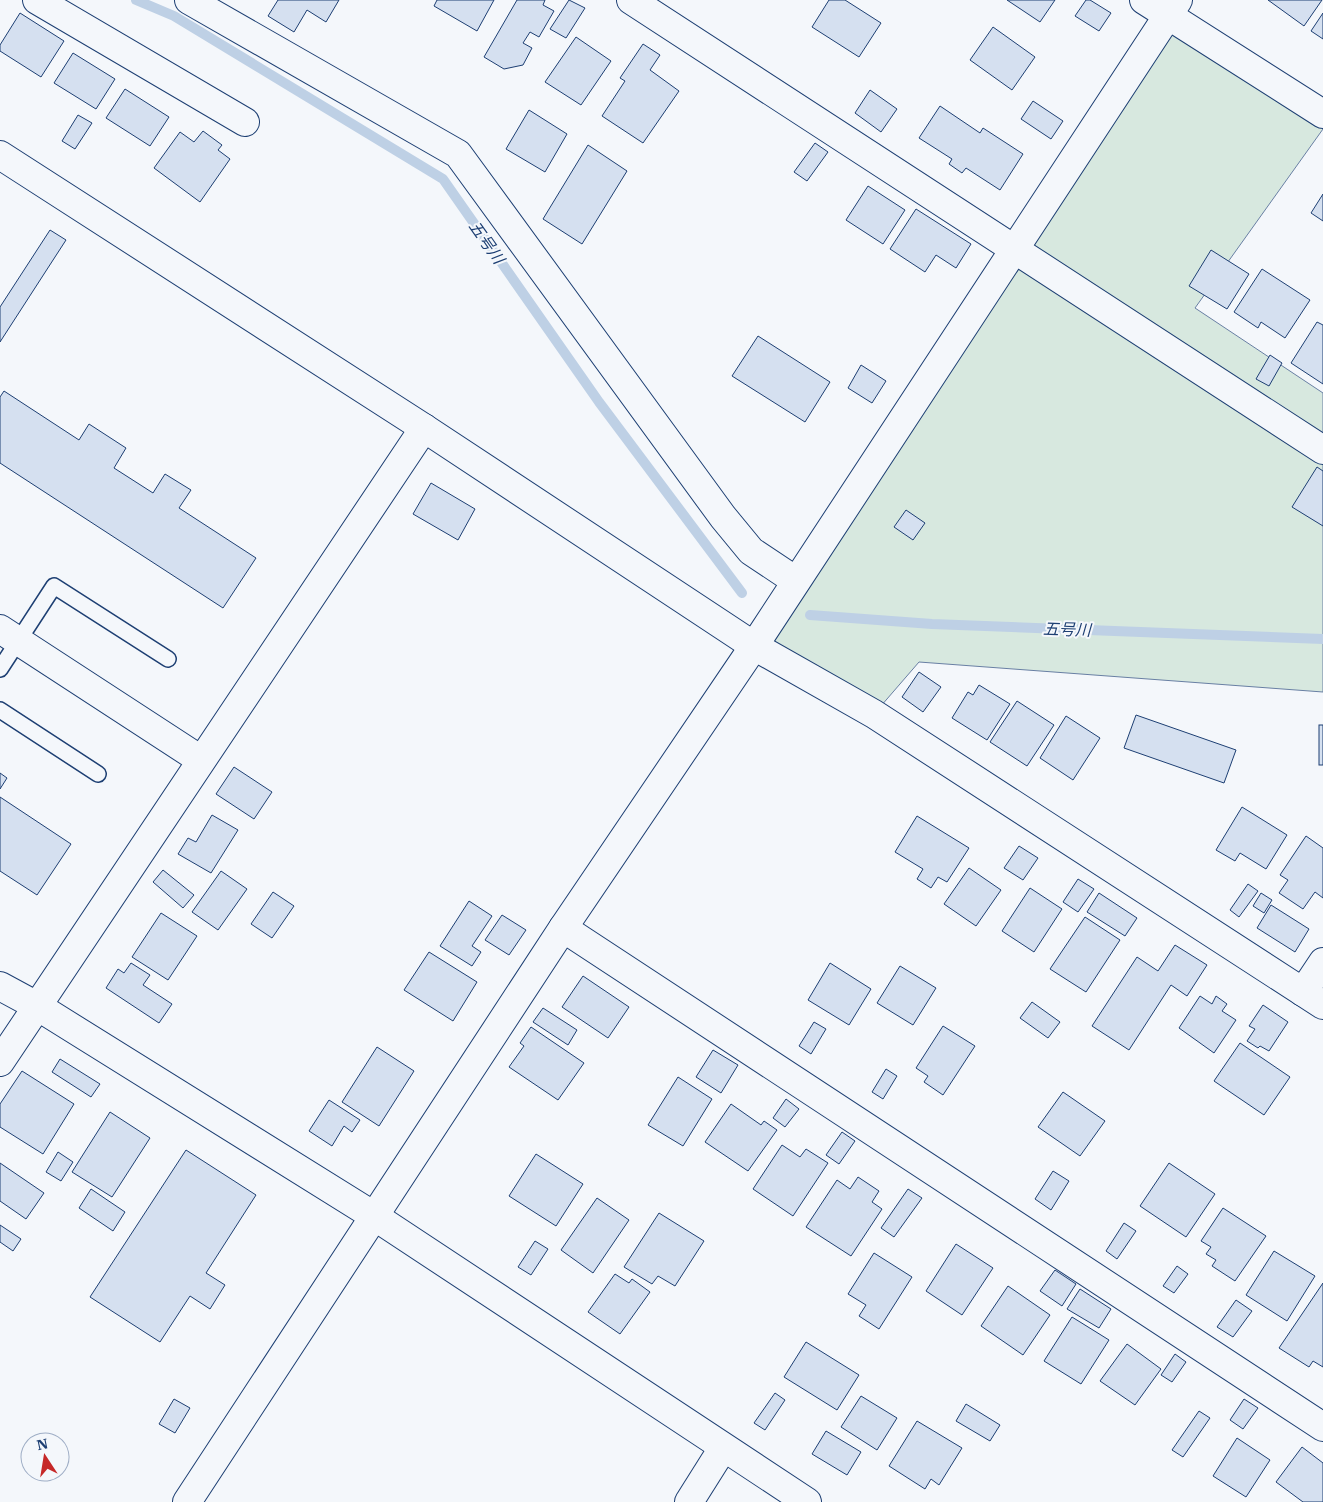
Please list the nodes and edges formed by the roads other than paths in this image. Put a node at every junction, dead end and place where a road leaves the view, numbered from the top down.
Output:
1 (37, 0) edge
2 (189, 0) edge
3 (631, 0) edge
4 (1144, 0) edge
5 (1172, 8) edge
6 (1323, 114) edge
7 (244, 122) dead end
8 (0, 155) edge
9 (1016, 249) junction
10 (424, 428) junction
11 (1323, 450) edge
12 (796, 581) junction
13 (9, 635) edge
14 (754, 646) junction
15 (168, 659) dead end
16 (0, 669) edge
17 (0, 710) edge
18 (202, 760) junction
19 (98, 774) dead end
20 (563, 928) junction
21 (1323, 962) edge
22 (0, 986) edge
23 (1313, 999) edge
24 (37, 1006) junction
25 (0, 1062) edge
26 (374, 1216) junction
27 (1323, 1427) edge
28 (723, 1448) junction
29 (187, 1502) edge
30 (688, 1502) edge
31 (807, 1502) edge

1 - 7 street
2 - 12 street
3 - 9 street
4 - 5 street
5 - 6 street
5 - 9 street
8 - 10 street
9 - 11 street
9 - 12 street
10 - 14 street
10 - 18 street
12 - 14 street
13 - 15 lane
13 - 16 lane
13 - 18 street
14 - 20 street
14 - 23 street
17 - 19 lane
18 - 24 street
20 - 26 street
20 - 27 street
21 - 23 street
22 - 24 street
24 - 25 street
24 - 26 street
26 - 28 street
26 - 29 street
28 - 30 street
28 - 31 street

